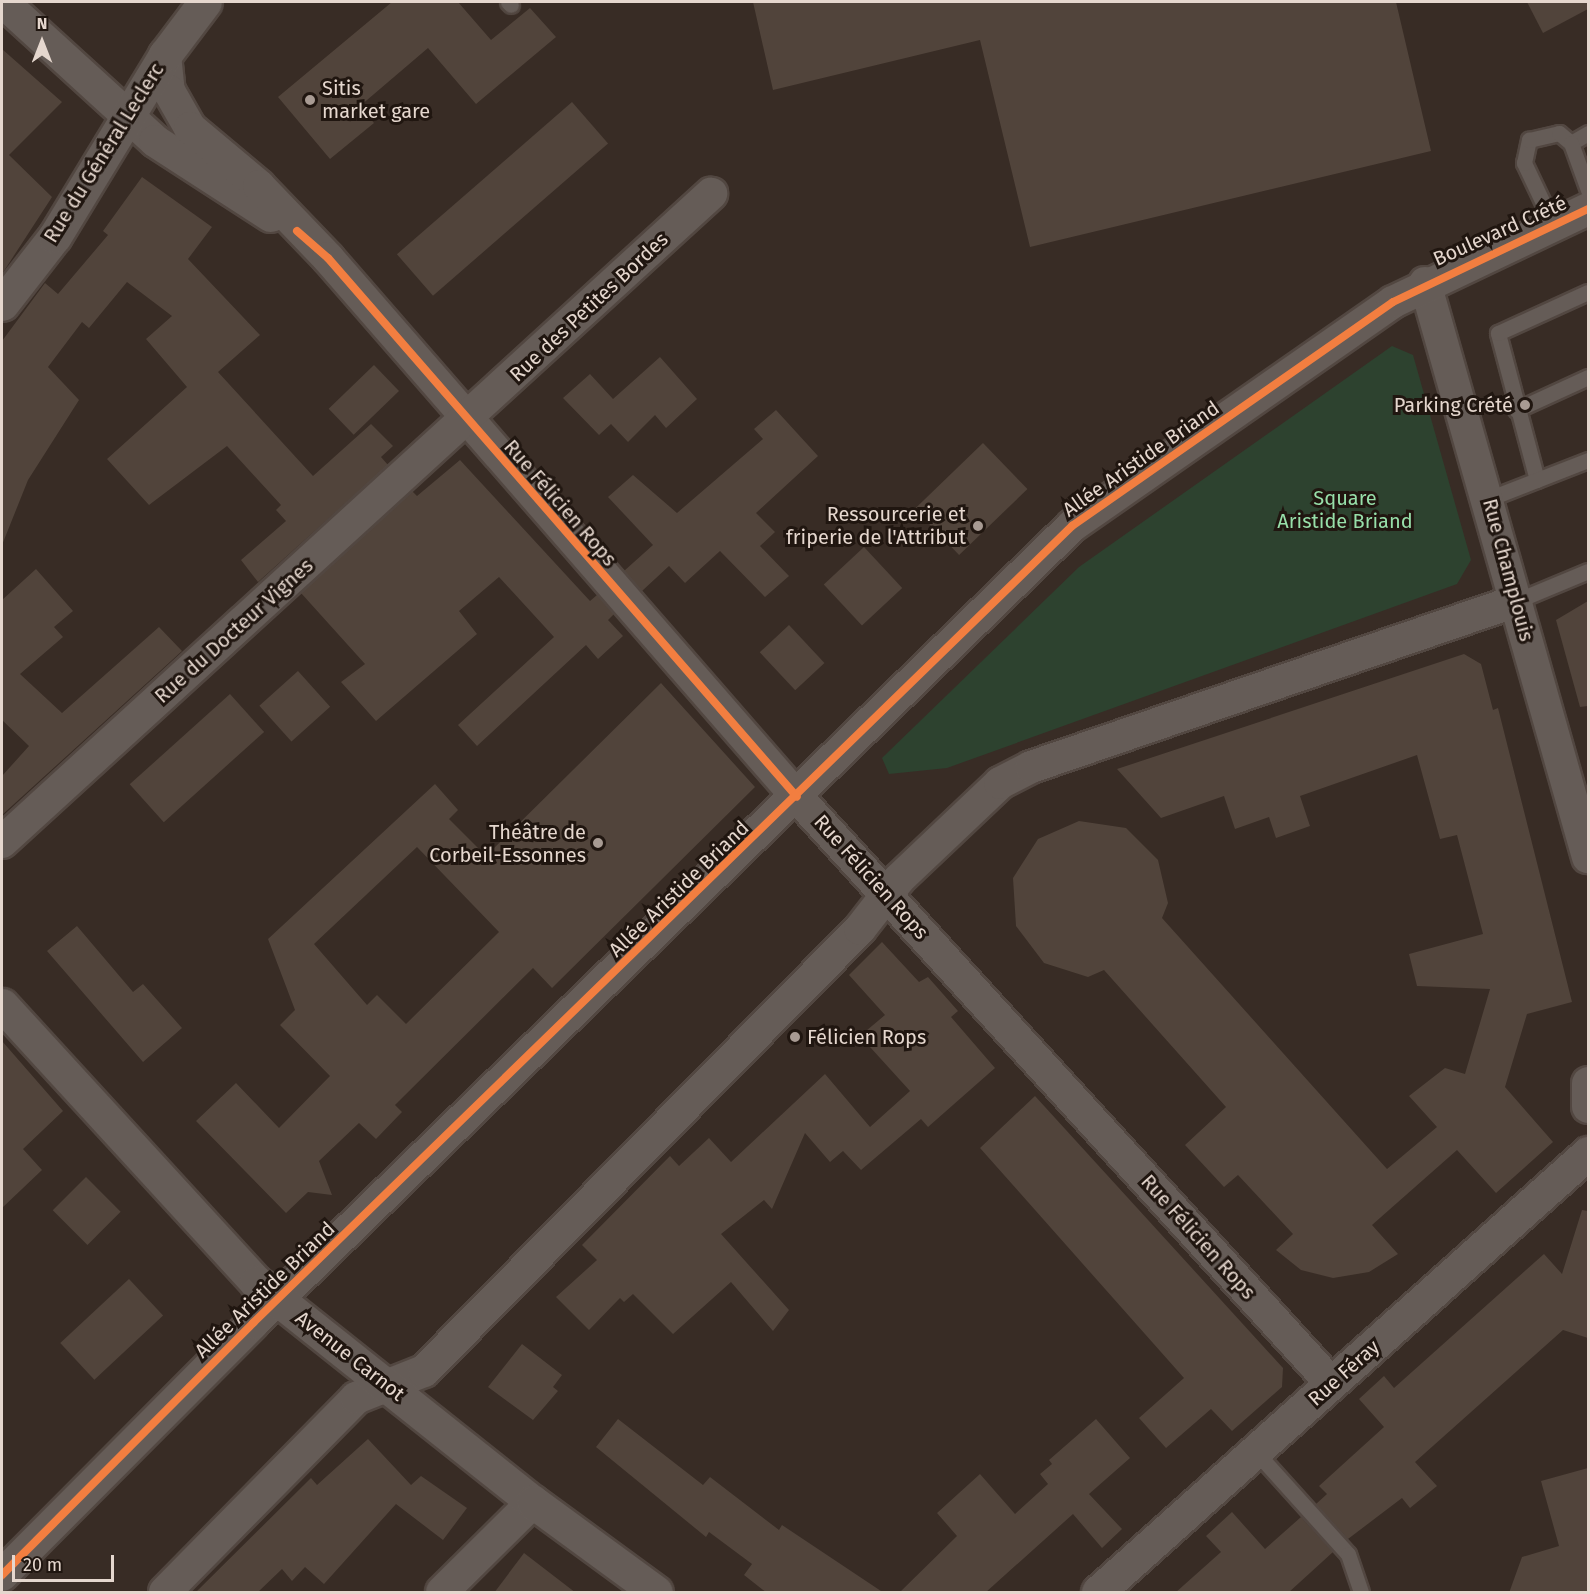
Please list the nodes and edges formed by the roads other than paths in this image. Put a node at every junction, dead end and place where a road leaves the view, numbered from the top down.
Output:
1 (3, 2) edge
2 (205, 2) edge
3 (165, 55) junction
4 (128, 116) junction
5 (1588, 133) edge
6 (1571, 143) junction
7 (1588, 190) edge
8 (711, 194) dead end
9 (1588, 209) edge
10 (1553, 224) junction
11 (297, 231) junction
12 (1425, 283) junction
13 (1588, 292) edge
14 (2, 304) edge
15 (1588, 377) edge
16 (1516, 410) junction
17 (466, 420) junction
18 (1588, 460) edge
19 (1537, 480) junction
20 (1488, 499) junction
21 (1588, 571) edge
22 (1516, 602) junction
23 (797, 797) junction
24 (2, 842) edge
25 (1588, 857) edge
26 (888, 895) junction
27 (2, 1005) edge
28 (1588, 1083) edge
29 (1588, 1106) edge
30 (1588, 1153) edge
31 (277, 1299) junction
32 (1332, 1384) junction
33 (388, 1386) junction
34 (1256, 1452) junction
35 (533, 1502) junction
36 (2, 1575) edge
37 (165, 1593) edge
38 (442, 1593) edge
39 (656, 1593) edge
40 (1098, 1593) edge
41 (1361, 1593) edge

1 - 4 street, Rue Félicien Rops
2 - 3 main road, Rue du Général Leclerc
3 - 4 main road, Rue du Général Leclerc
3 - 11 street, Rue Félicien Rops
4 - 11 street, Rue Félicien Rops
4 - 14 main road, Rue du Général Leclerc
5 - 6 lane
6 - 7 lane
6 - 10 lane
8 - 17 street, Rue des Petites Bordes
9 - 10 street, Boulevard Crété
10 - 12 street, Boulevard Crété
11 - 17 street, Rue Félicien Rops
12 - 20 street, Rue Champlouis
12 - 23 street, Allée Aristide Briand
13 - 16 lane
15 - 16 lane
16 - 19 lane
17 - 23 street, Rue Félicien Rops
17 - 24 street, Rue du Docteur Vignes
18 - 19 lane
19 - 20 lane
20 - 22 street, Rue Champlouis
21 - 22 lane
22 - 25 street, Rue Champlouis
22 - 26 street
23 - 26 street, Rue Félicien Rops
23 - 31 street, Allée Aristide Briand
26 - 32 street, Rue Félicien Rops
26 - 33 street
27 - 31 main road, Avenue Carnot
28 - 29 main road
30 - 32 main road, Rue Féray
31 - 33 main road, Avenue Carnot
31 - 36 street, Allée Aristide Briand
32 - 34 main road, Rue Féray
33 - 35 main road, Avenue Carnot
33 - 37 street
34 - 40 main road, Rue Féray
34 - 41 lane
35 - 38 street
35 - 39 main road, Avenue Carnot

